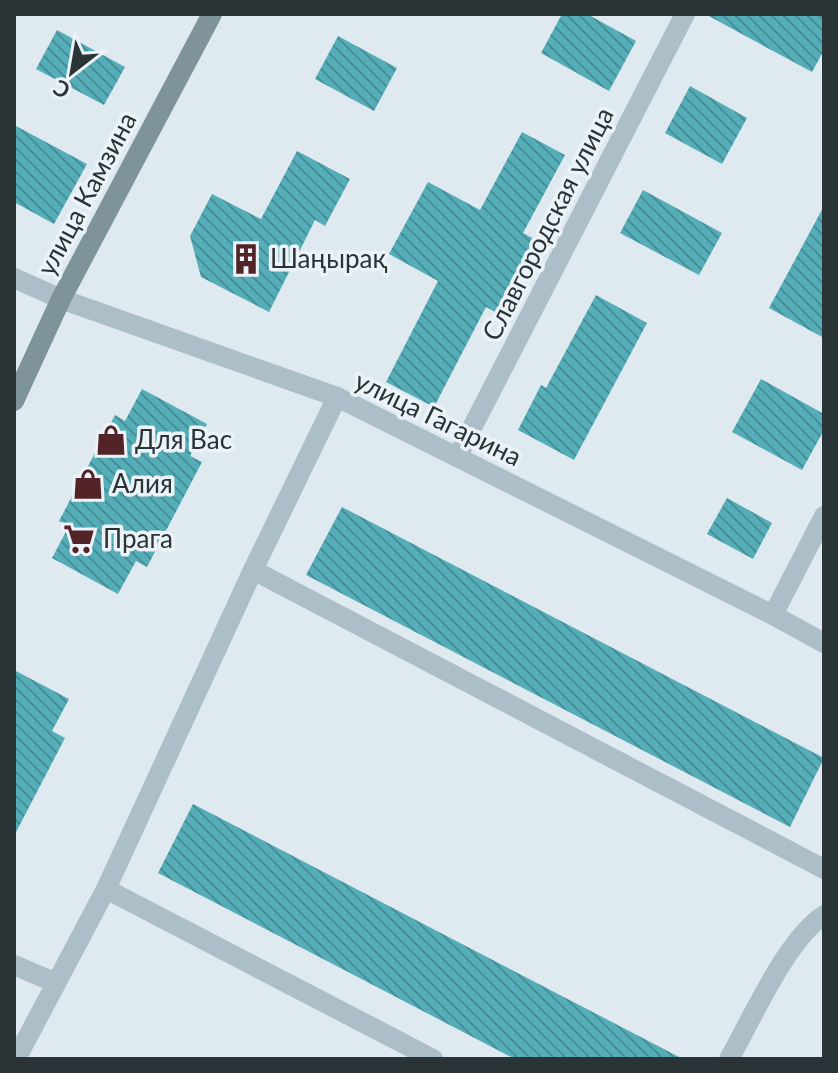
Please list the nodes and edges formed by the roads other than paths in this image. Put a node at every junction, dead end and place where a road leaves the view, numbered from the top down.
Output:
1 (212, 14) edge
2 (685, 14) edge
3 (14, 278) edge
4 (61, 299) junction
5 (337, 397) junction
6 (14, 401) edge
7 (457, 457) junction
8 (824, 516) edge
9 (253, 570) junction
10 (773, 615) junction
11 (824, 643) edge
12 (824, 869) edge
13 (106, 889) junction
14 (824, 915) edge
15 (14, 965) edge
16 (54, 982) junction
17 (16, 1059) edge
18 (433, 1059) edge
19 (729, 1059) edge

1 - 4 main road, улица Камзина
2 - 7 street, Славгородская улица
3 - 4 street, улица Гагарина
4 - 5 street, улица Гагарина
4 - 6 main road, улица Камзина
5 - 7 street, улица Гагарина
5 - 9 street
7 - 10 street, улица Гагарина
8 - 10 street
9 - 12 street
9 - 13 street
10 - 11 street, улица Гагарина
13 - 16 street
13 - 18 street
14 - 19 street
15 - 16 street
16 - 17 street

